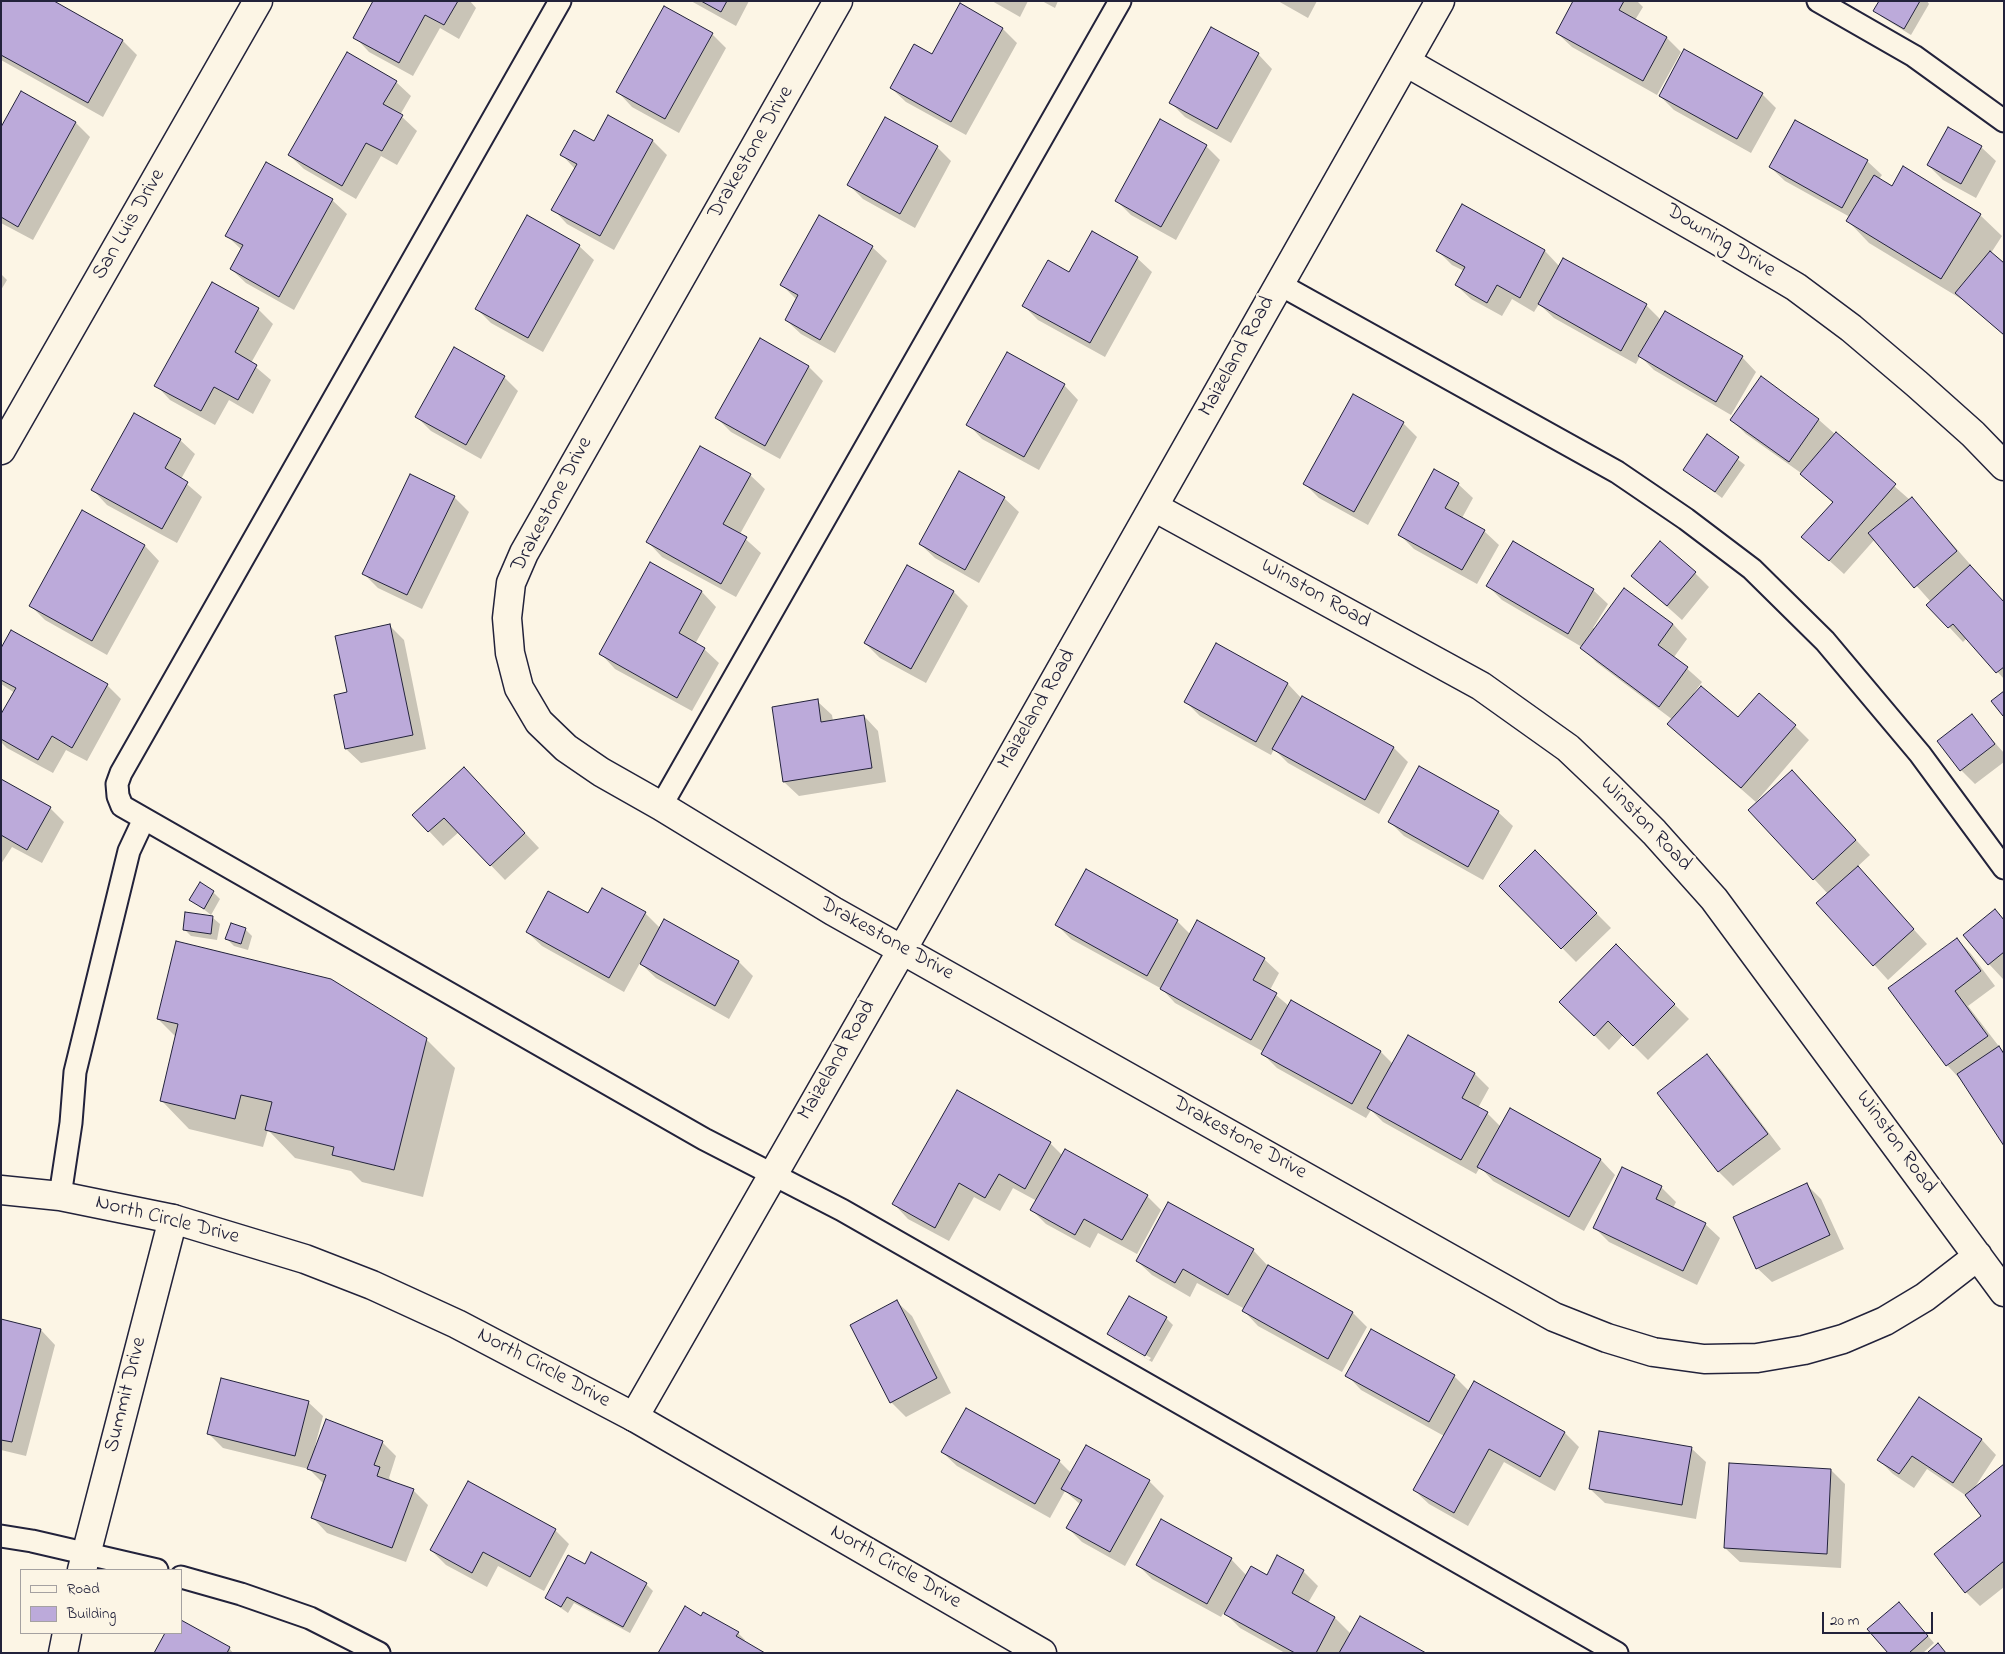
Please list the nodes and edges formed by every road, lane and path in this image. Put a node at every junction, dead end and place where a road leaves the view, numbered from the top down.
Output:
1 (258, 1) edge
2 (560, 1) edge
3 (838, 1) edge
4 (1120, 1) edge
5 (1440, 1) edge
6 (1818, 1) edge
7 (1406, 62) junction
8 (2004, 121) edge
9 (1279, 284) junction
10 (1, 450) edge
11 (2004, 466) edge
12 (1154, 507) junction
13 (661, 806) junction
14 (144, 820) junction
15 (2004, 868) edge
16 (902, 950) junction
17 (772, 1175) junction
18 (1, 1190) edge
19 (60, 1196) junction
20 (173, 1219) junction
21 (1978, 1256) junction
22 (2004, 1292) edge
23 (634, 1417) junction
24 (1, 1536) edge
25 (84, 1562) edge
26 (148, 1569) edge
27 (182, 1577) edge
28 (67, 1634) edge
29 (62, 1653) edge
30 (379, 1653) edge
31 (1042, 1653) edge
32 (1617, 1653) edge

1 - 10 street, San Luis Drive
2 - 14 lane
3 - 13 street, Drakestone Drive
4 - 13 lane
5 - 7 street, Maizeland Road
6 - 8 lane
7 - 9 street, Maizeland Road
7 - 11 street, Downing Drive
9 - 12 street, Maizeland Road
9 - 15 lane
12 - 16 street, Maizeland Road
12 - 21 street, Winston Road
13 - 16 street, Drakestone Drive
14 - 17 lane
14 - 19 lane
16 - 17 street, Maizeland Road
16 - 21 street, Drakestone Drive
17 - 23 street, Maizeland Road
17 - 32 lane
18 - 19 street, North Circle Drive
19 - 20 street, North Circle Drive
20 - 23 street, North Circle Drive
20 - 25 street, Summit Drive
21 - 22 street, Winston Road
23 - 31 street, North Circle Drive
24 - 25 lane
25 - 26 lane
27 - 30 lane
28 - 29 street

